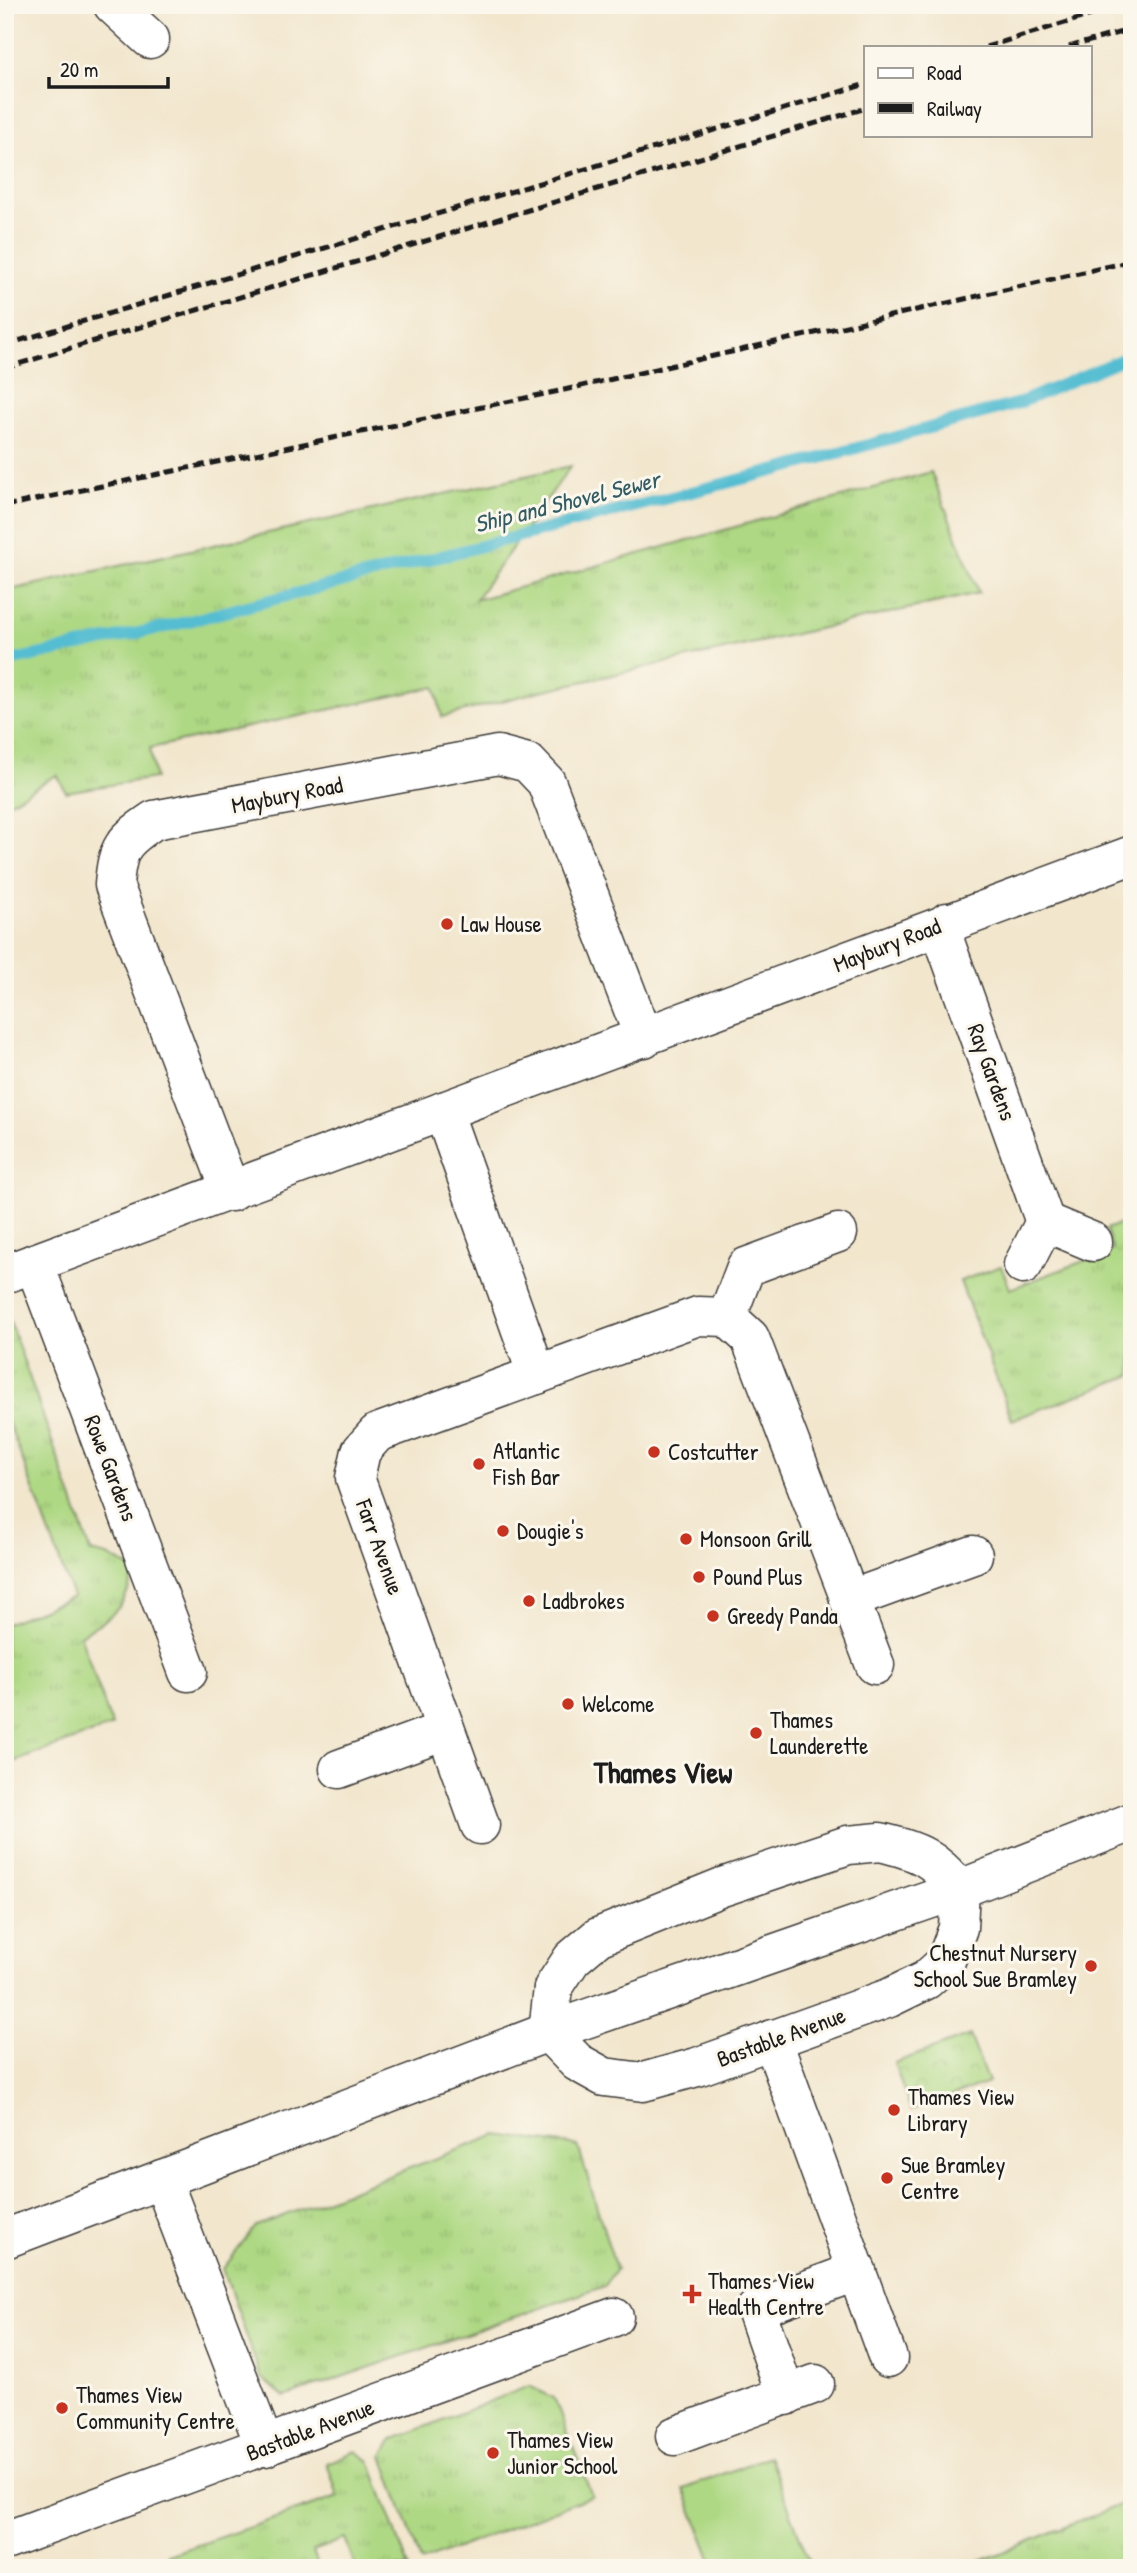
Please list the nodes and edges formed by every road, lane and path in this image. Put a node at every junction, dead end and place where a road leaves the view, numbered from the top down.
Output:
1 (113, 5) edge
2 (150, 40) dead end
3 (1132, 855) edge
4 (947, 922) junction
5 (644, 1038) junction
6 (443, 1111) junction
7 (231, 1192) junction
8 (1045, 1222) junction
9 (838, 1233) dead end
10 (1093, 1242) dead end
11 (1023, 1265) dead end
12 (20, 1269) edge
13 (727, 1317) junction
14 (537, 1375) junction
15 (973, 1555) dead end
16 (849, 1600) junction
17 (874, 1665) dead end
18 (188, 1672) dead end
19 (445, 1730) junction
20 (339, 1769) dead end
21 (1132, 1822) edge
22 (480, 1825) dead end
23 (960, 1889) junction
24 (548, 2032) junction
25 (772, 2039) junction
26 (162, 2179) junction
27 (5, 2239) edge
28 (857, 2271) junction
29 (614, 2317) dead end
30 (888, 2358) dead end
31 (675, 2437) dead end
32 (265, 2447) junction
33 (5, 2541) edge

1 - 2 street
3 - 4 street, Maybury Road
4 - 5 street, Maybury Road
4 - 8 street, Ray Gardens
5 - 6 street, Maybury Road
5 - 7 street, Maybury Road
6 - 7 street, Maybury Road
6 - 14 street
7 - 12 street, Maybury Road
8 - 10 street
8 - 11 street
9 - 13 street
12 - 18 street, Rowe Gardens
13 - 14 street, Farr Avenue
13 - 16 street
14 - 19 street, Farr Avenue
15 - 16 street
16 - 17 street
19 - 20 street
19 - 22 street, Farr Avenue
21 - 23 street
23 - 24 street
23 - 24 street
23 - 25 street, Bastable Avenue
24 - 25 street, Bastable Avenue
24 - 26 street
25 - 28 street
26 - 27 street
26 - 32 street
28 - 30 street
28 - 31 street
29 - 32 street, Bastable Avenue
32 - 33 street, Bastable Avenue

